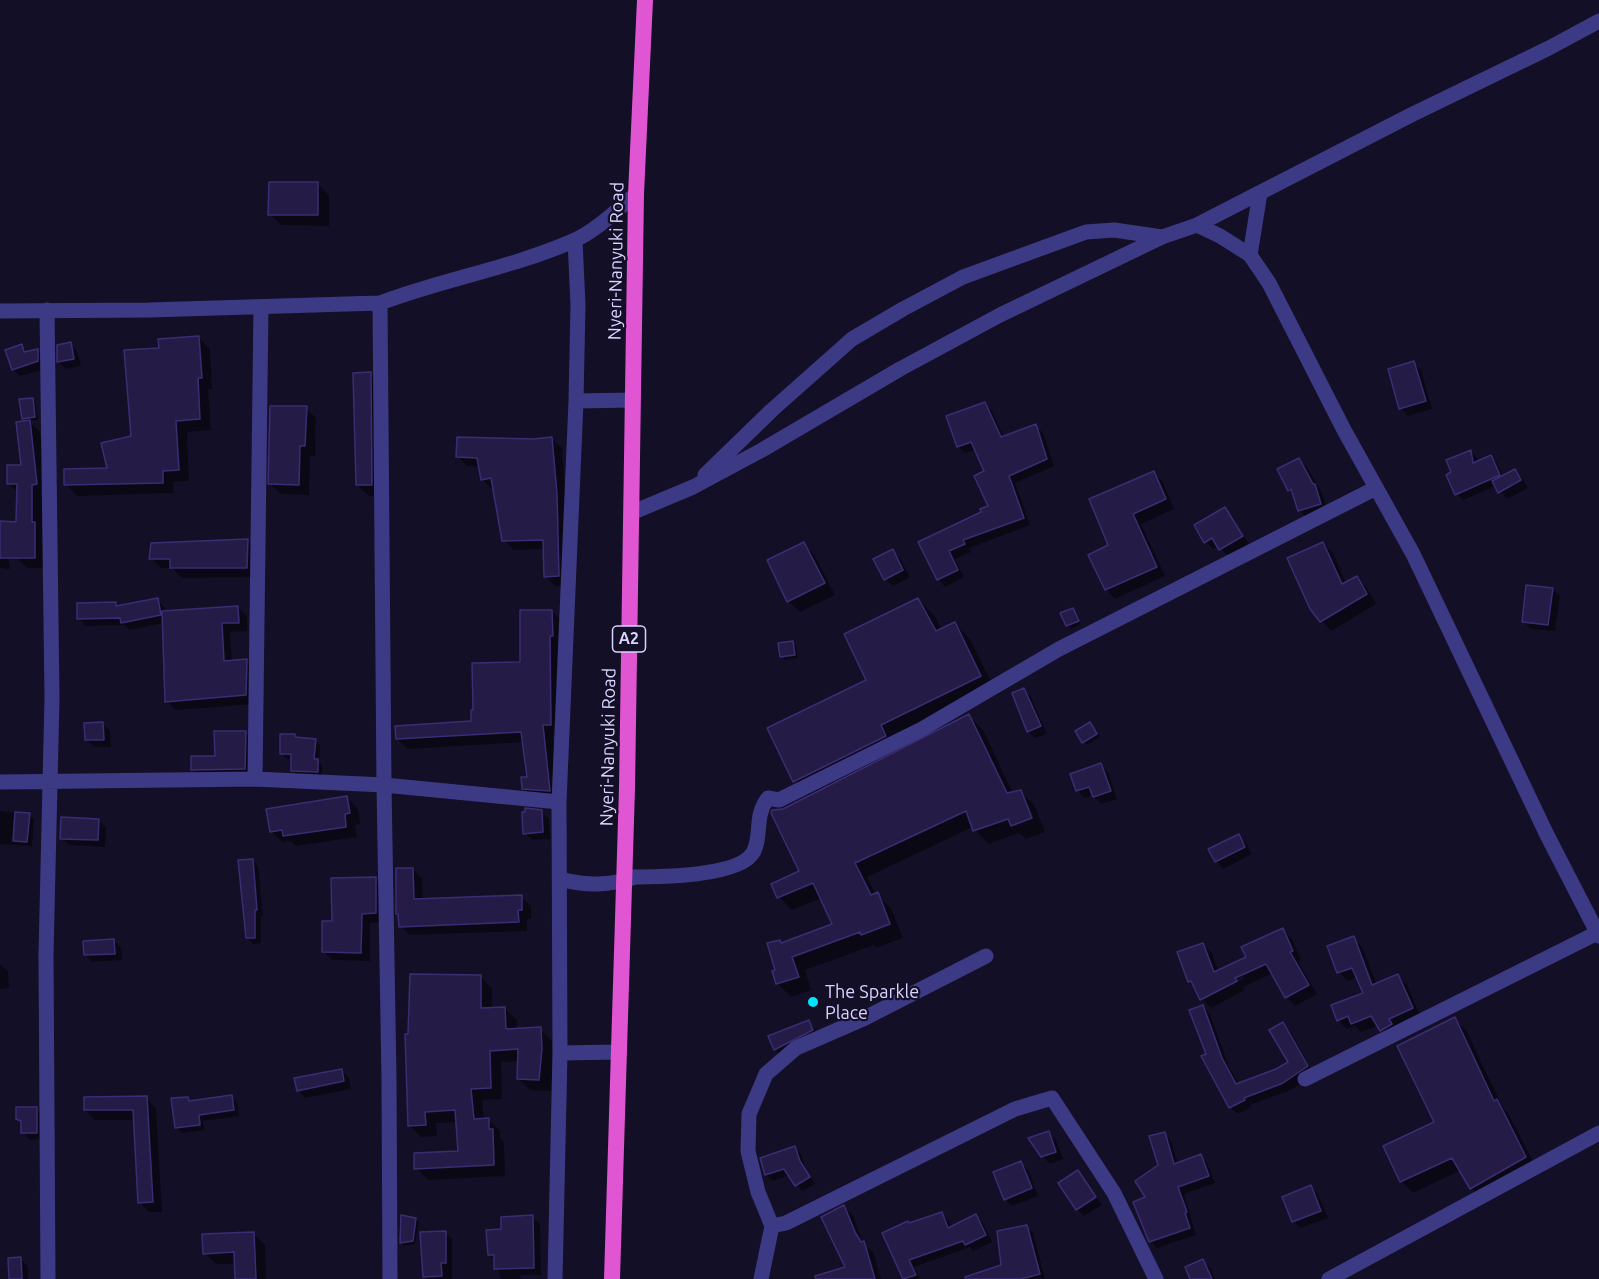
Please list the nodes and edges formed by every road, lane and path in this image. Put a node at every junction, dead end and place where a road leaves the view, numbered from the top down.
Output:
1 (645, 0) edge
2 (1599, 21) edge
3 (1260, 193) junction
4 (636, 194) junction
5 (1197, 225) junction
6 (1162, 237) junction
7 (575, 240) junction
8 (1250, 255) junction
9 (380, 303) junction
10 (261, 307) junction
11 (47, 310) junction
12 (0, 311) edge
13 (576, 400) junction
14 (633, 400) junction
15 (693, 487) junction
16 (1376, 488) junction
17 (631, 513) junction
18 (255, 779) junction
19 (0, 782) edge
20 (50, 782) junction
21 (384, 785) junction
22 (559, 802) junction
23 (628, 878) junction
24 (560, 879) junction
25 (1598, 935) edge
26 (986, 956) dead end
27 (619, 1052) junction
28 (560, 1053) junction
29 (1305, 1079) dead end
30 (1599, 1133) edge
31 (772, 1226) junction
32 (48, 1279) edge
33 (390, 1279) edge
34 (555, 1279) edge
35 (612, 1279) edge
36 (761, 1279) edge
37 (1156, 1279) edge
38 (1329, 1279) edge

1 - 4 highway, Nyeri-Nanyuki Road / A2
2 - 3 street
3 - 5 street
3 - 8 street
4 - 7 street
4 - 14 highway, Nyeri-Nanyuki Road / A2
5 - 6 street
5 - 8 street
6 - 15 street
6 - 15 street
7 - 9 street
7 - 13 street
8 - 16 street
9 - 10 street
9 - 21 street
10 - 11 street
10 - 18 street
11 - 12 street
11 - 20 street
13 - 14 street
13 - 22 street
14 - 17 highway, Nyeri-Nanyuki Road / A2
15 - 17 street
16 - 23 street
16 - 25 street
17 - 23 highway, Nyeri-Nanyuki Road / A2
18 - 20 street
18 - 21 street
19 - 20 street
20 - 32 street
21 - 22 street
21 - 33 street
22 - 24 street
23 - 24 street
23 - 27 highway, Nyeri-Nanyuki Road / A2
24 - 28 street
25 - 29 street
26 - 31 street
27 - 28 street
27 - 35 highway, Nyeri-Nanyuki Road / A2
28 - 34 street
30 - 38 street
31 - 36 street
31 - 37 street

